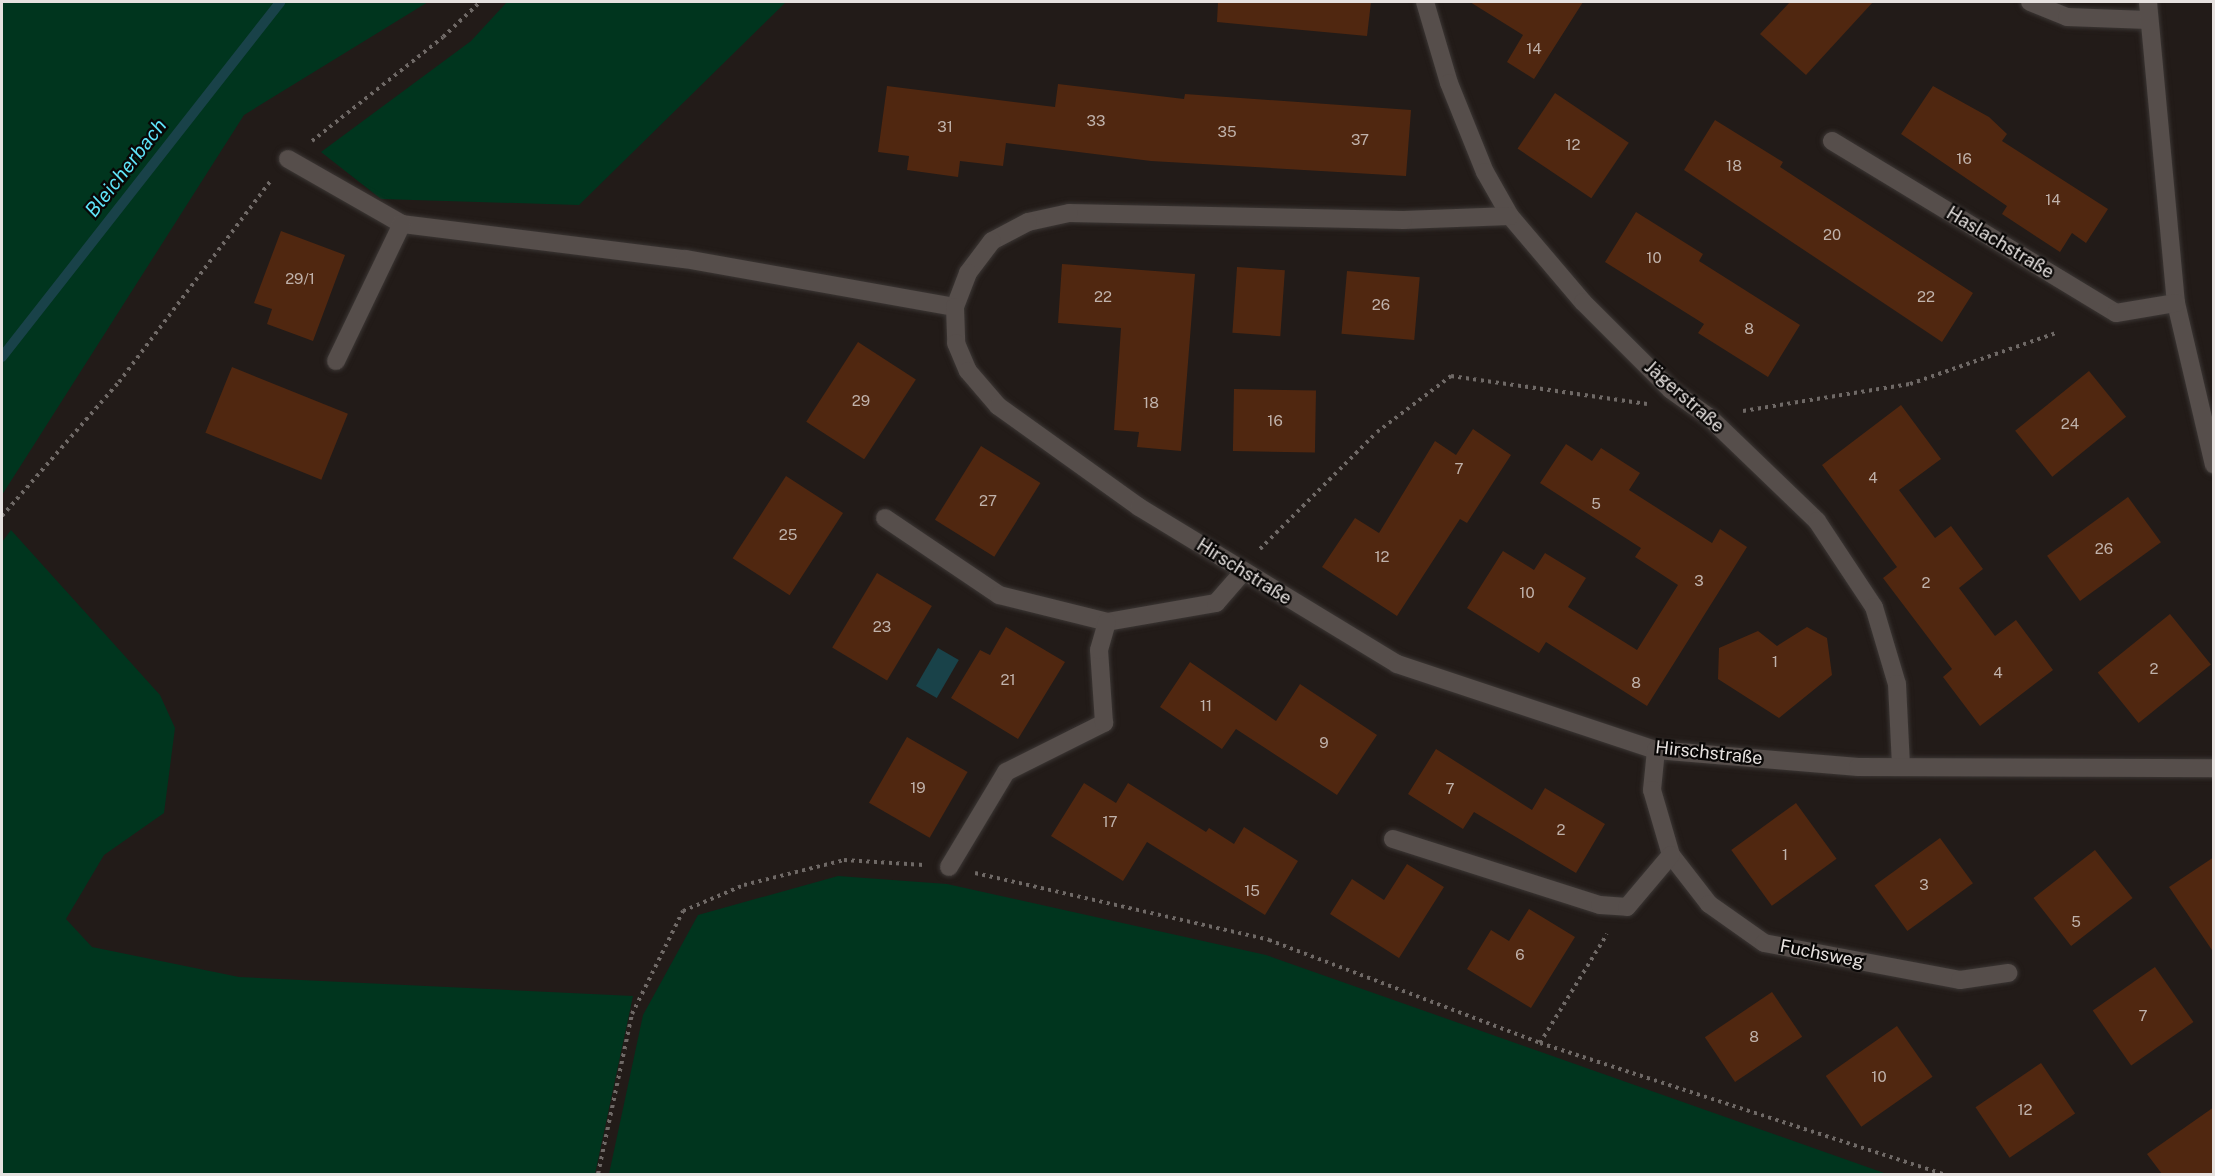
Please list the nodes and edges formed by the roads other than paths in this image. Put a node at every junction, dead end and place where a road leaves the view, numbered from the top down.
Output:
1 (1425, 2) edge
2 (2030, 2) edge
3 (2148, 2) edge
4 (2148, 20) junction
5 (1832, 141) dead end
6 (288, 159) road end
7 (1510, 216) junction
8 (402, 224) junction
9 (2176, 303) junction
10 (955, 307) junction
11 (336, 361) dead end
12 (2214, 465) edge
13 (885, 518) dead end
14 (1242, 573) junction
15 (1107, 622) junction
16 (1656, 750) junction
17 (1901, 765) junction
18 (2214, 768) edge
19 (1394, 839) dead end
20 (1671, 855) junction
21 (948, 867) road end
22 (2008, 973) dead end

1 - 7 street, Jägerstraße
2 - 4 street
3 - 4 street
4 - 9 street
5 - 9 street, Haslachstraße
6 - 8 street
7 - 10 street, Hirschstraße
7 - 17 street, Jägerstraße
8 - 10 street
8 - 11 street
9 - 12 street
10 - 14 street, Hirschstraße
13 - 15 street
14 - 15 street
14 - 16 street, Hirschstraße
15 - 21 street
16 - 17 street, Hirschstraße
16 - 20 street, Fuchsweg
17 - 18 street, Hirschstraße
19 - 20 street
20 - 22 street, Fuchsweg

